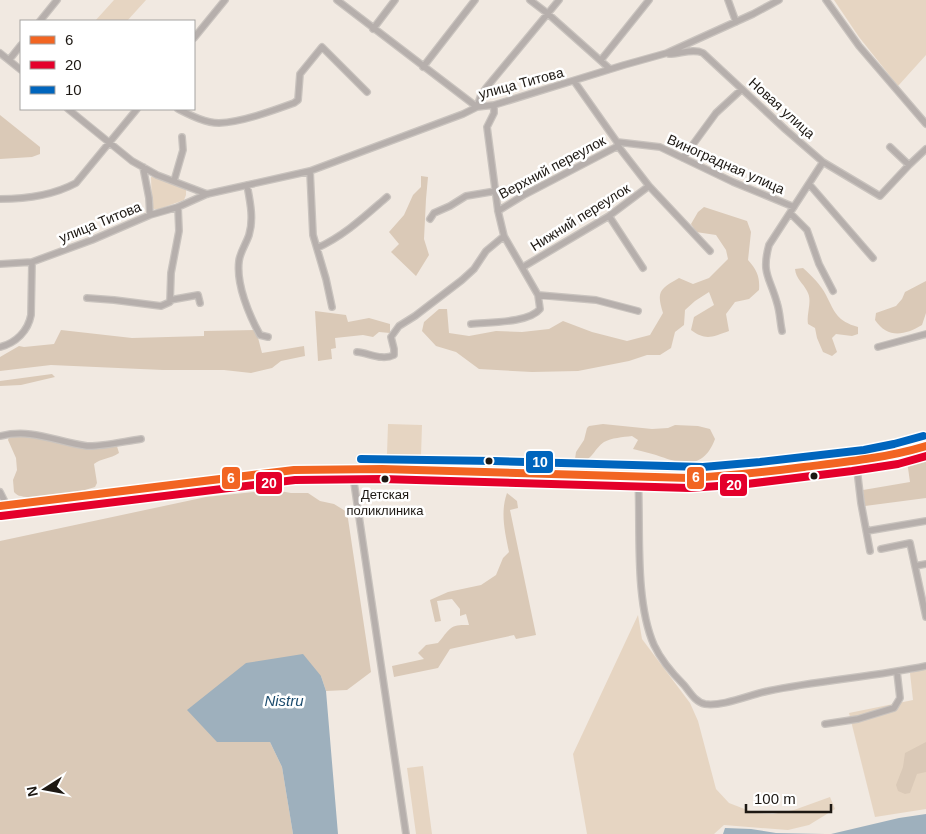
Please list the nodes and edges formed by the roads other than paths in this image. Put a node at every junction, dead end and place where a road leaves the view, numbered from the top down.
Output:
1 (57, 0) edge
2 (225, 0) edge
3 (337, 0) edge
4 (395, 0) edge
5 (475, 0) edge
6 (530, 0) edge
7 (559, 0) edge
8 (649, 0) edge
9 (728, 0) edge
10 (779, 0) edge
11 (826, 0) edge
12 (548, 13) junction
13 (41, 20) edge
14 (736, 22) junction
15 (372, 29) junction
16 (195, 37) edge
17 (20, 46) edge
18 (0, 53) edge
19 (667, 53) junction
20 (9, 60) junction
21 (600, 60) junction
22 (423, 67) junction
23 (20, 69) edge
24 (610, 69) junction
25 (574, 81) junction
26 (742, 89) junction
27 (366, 92) dead end
28 (494, 105) junction
29 (477, 107) junction
30 (69, 110) edge
31 (136, 110) edge
32 (180, 110) edge
33 (926, 124) edge
34 (182, 137) dead end
35 (110, 143) junction
36 (618, 144) junction
37 (890, 147) dead end
38 (926, 150) edge
39 (684, 158) junction
40 (823, 162) junction
41 (910, 165) junction
42 (143, 167) junction
43 (310, 171) junction
44 (174, 181) junction
45 (810, 184) junction
46 (247, 185) junction
47 (649, 186) junction
48 (496, 191) junction
49 (207, 194) junction
50 (387, 197) dead end
51 (0, 199) edge
52 (178, 206) junction
53 (794, 207) junction
54 (498, 211) junction
55 (790, 213) junction
56 (150, 215) junction
57 (609, 216) junction
58 (430, 219) dead end
59 (504, 236) junction
60 (317, 248) junction
61 (710, 251) dead end
62 (873, 258) dead end
63 (32, 262) junction
64 (0, 264) edge
65 (523, 267) junction
66 (644, 268) dead end
67 (833, 291) dead end
68 (538, 295) junction
69 (87, 298) dead end
70 (170, 300) junction
71 (200, 303) dead end
72 (332, 307) dead end
73 (638, 311) dead end
74 (471, 324) dead end
75 (782, 331) dead end
76 (926, 334) edge
77 (268, 337) dead end
78 (0, 346) edge
79 (878, 347) dead end
80 (357, 352) dead end
81 (0, 436) edge
82 (140, 440) dead end
83 (926, 446) edge
84 (856, 461) junction
85 (352, 469) junction
86 (638, 476) junction
87 (0, 492) edge
88 (4, 506) edge
89 (926, 521) edge
90 (866, 531) junction
91 (881, 549) dead end
92 (870, 551) dead end
93 (926, 564) edge
94 (915, 566) junction
95 (926, 617) edge
96 (926, 666) edge
97 (897, 672) junction
98 (825, 724) dead end
99 (406, 834) edge

1 - 13 street
2 - 16 street
3 - 15 street
4 - 15 street
5 - 22 street
6 - 12 street
7 - 12 street
8 - 21 street
9 - 14 street
10 - 14 street, улица Титова
11 - 33 street
12 - 21 street
12 - 29 street
14 - 19 street, улица Титова
15 - 22 street
17 - 20 street
18 - 20 street
19 - 24 street, улица Титова
19 - 26 street, Новая улица
20 - 23 street
21 - 24 street
22 - 29 street
24 - 25 street, улица Титова
25 - 28 street, улица Титова
25 - 36 street
26 - 39 street
26 - 40 street, Новая улица
27 - 32 street
28 - 29 street, улица Титова
28 - 48 street
29 - 43 street, улица Титова
30 - 35 street
31 - 35 street
34 - 44 street
35 - 42 street
35 - 51 street
36 - 39 street, Виноградная улица
36 - 47 street
36 - 54 street, Верхний переулок
37 - 41 street
38 - 41 street
39 - 53 street, Виноградная улица
40 - 41 street, Новая улица
40 - 45 street
42 - 44 street
42 - 56 street
43 - 46 street, улица Титова
43 - 60 street
44 - 49 street
45 - 53 street
45 - 62 street
46 - 49 street, улица Титова
46 - 77 street
47 - 57 street, Нижний переулок
47 - 61 street
48 - 54 street
48 - 58 street
49 - 52 street, улица Титова
50 - 60 street
52 - 56 street, улица Титова
52 - 70 street
53 - 55 street
54 - 59 street
55 - 67 street
55 - 75 street
56 - 63 street, улица Титова
57 - 65 street, Нижний переулок
57 - 66 street
59 - 65 street
59 - 80 street
60 - 72 street
63 - 64 street, улица Титова
63 - 78 street
65 - 68 street
68 - 73 street
68 - 74 street
69 - 70 street
70 - 71 street
76 - 79 street
81 - 82 street
83 - 84 main road
84 - 86 main road
84 - 90 street
85 - 86 main road
85 - 88 main road
85 - 99 street
86 - 97 street
87 - 88 street
89 - 90 street
90 - 92 street
91 - 94 street
93 - 94 street
94 - 95 street
96 - 97 street
97 - 98 street

